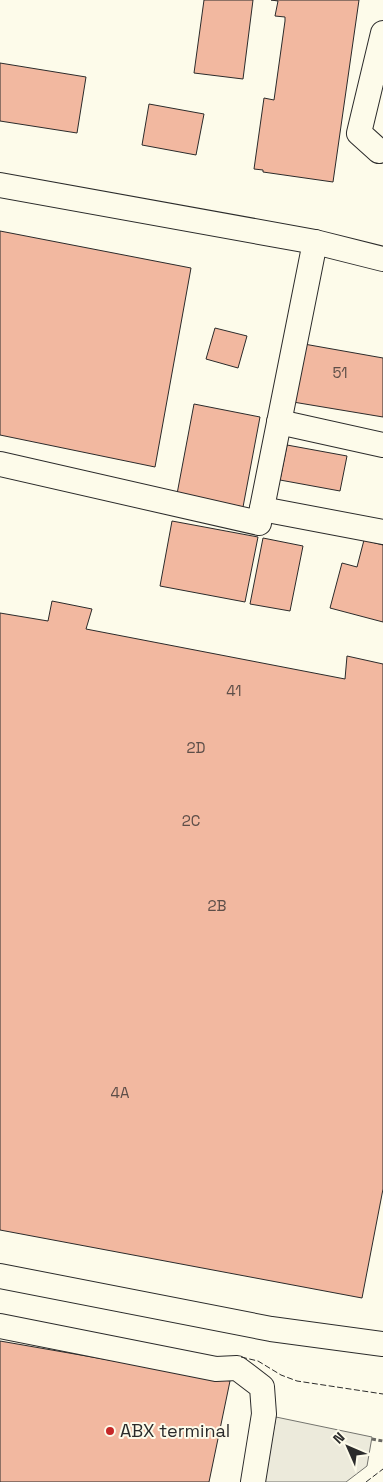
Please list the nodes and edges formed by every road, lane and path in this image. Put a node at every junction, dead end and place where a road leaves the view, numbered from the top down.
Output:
1 (383, 33) edge
2 (379, 151) dead end
3 (0, 186) edge
4 (315, 242) junction
5 (383, 259) edge
6 (279, 422) junction
7 (383, 445) edge
8 (0, 464) edge
9 (262, 510) junction
10 (383, 532) edge
11 (0, 1276) edge
12 (0, 1326) edge
13 (383, 1344) edge
14 (372, 1439) dead end
15 (383, 1441) edge
16 (253, 1482) edge

1 - 2 lane
3 - 4 lane
4 - 5 lane
4 - 6 lane
6 - 7 lane
6 - 9 lane
8 - 9 lane
9 - 10 lane
11 - 13 lane
12 - 16 lane
14 - 15 path

